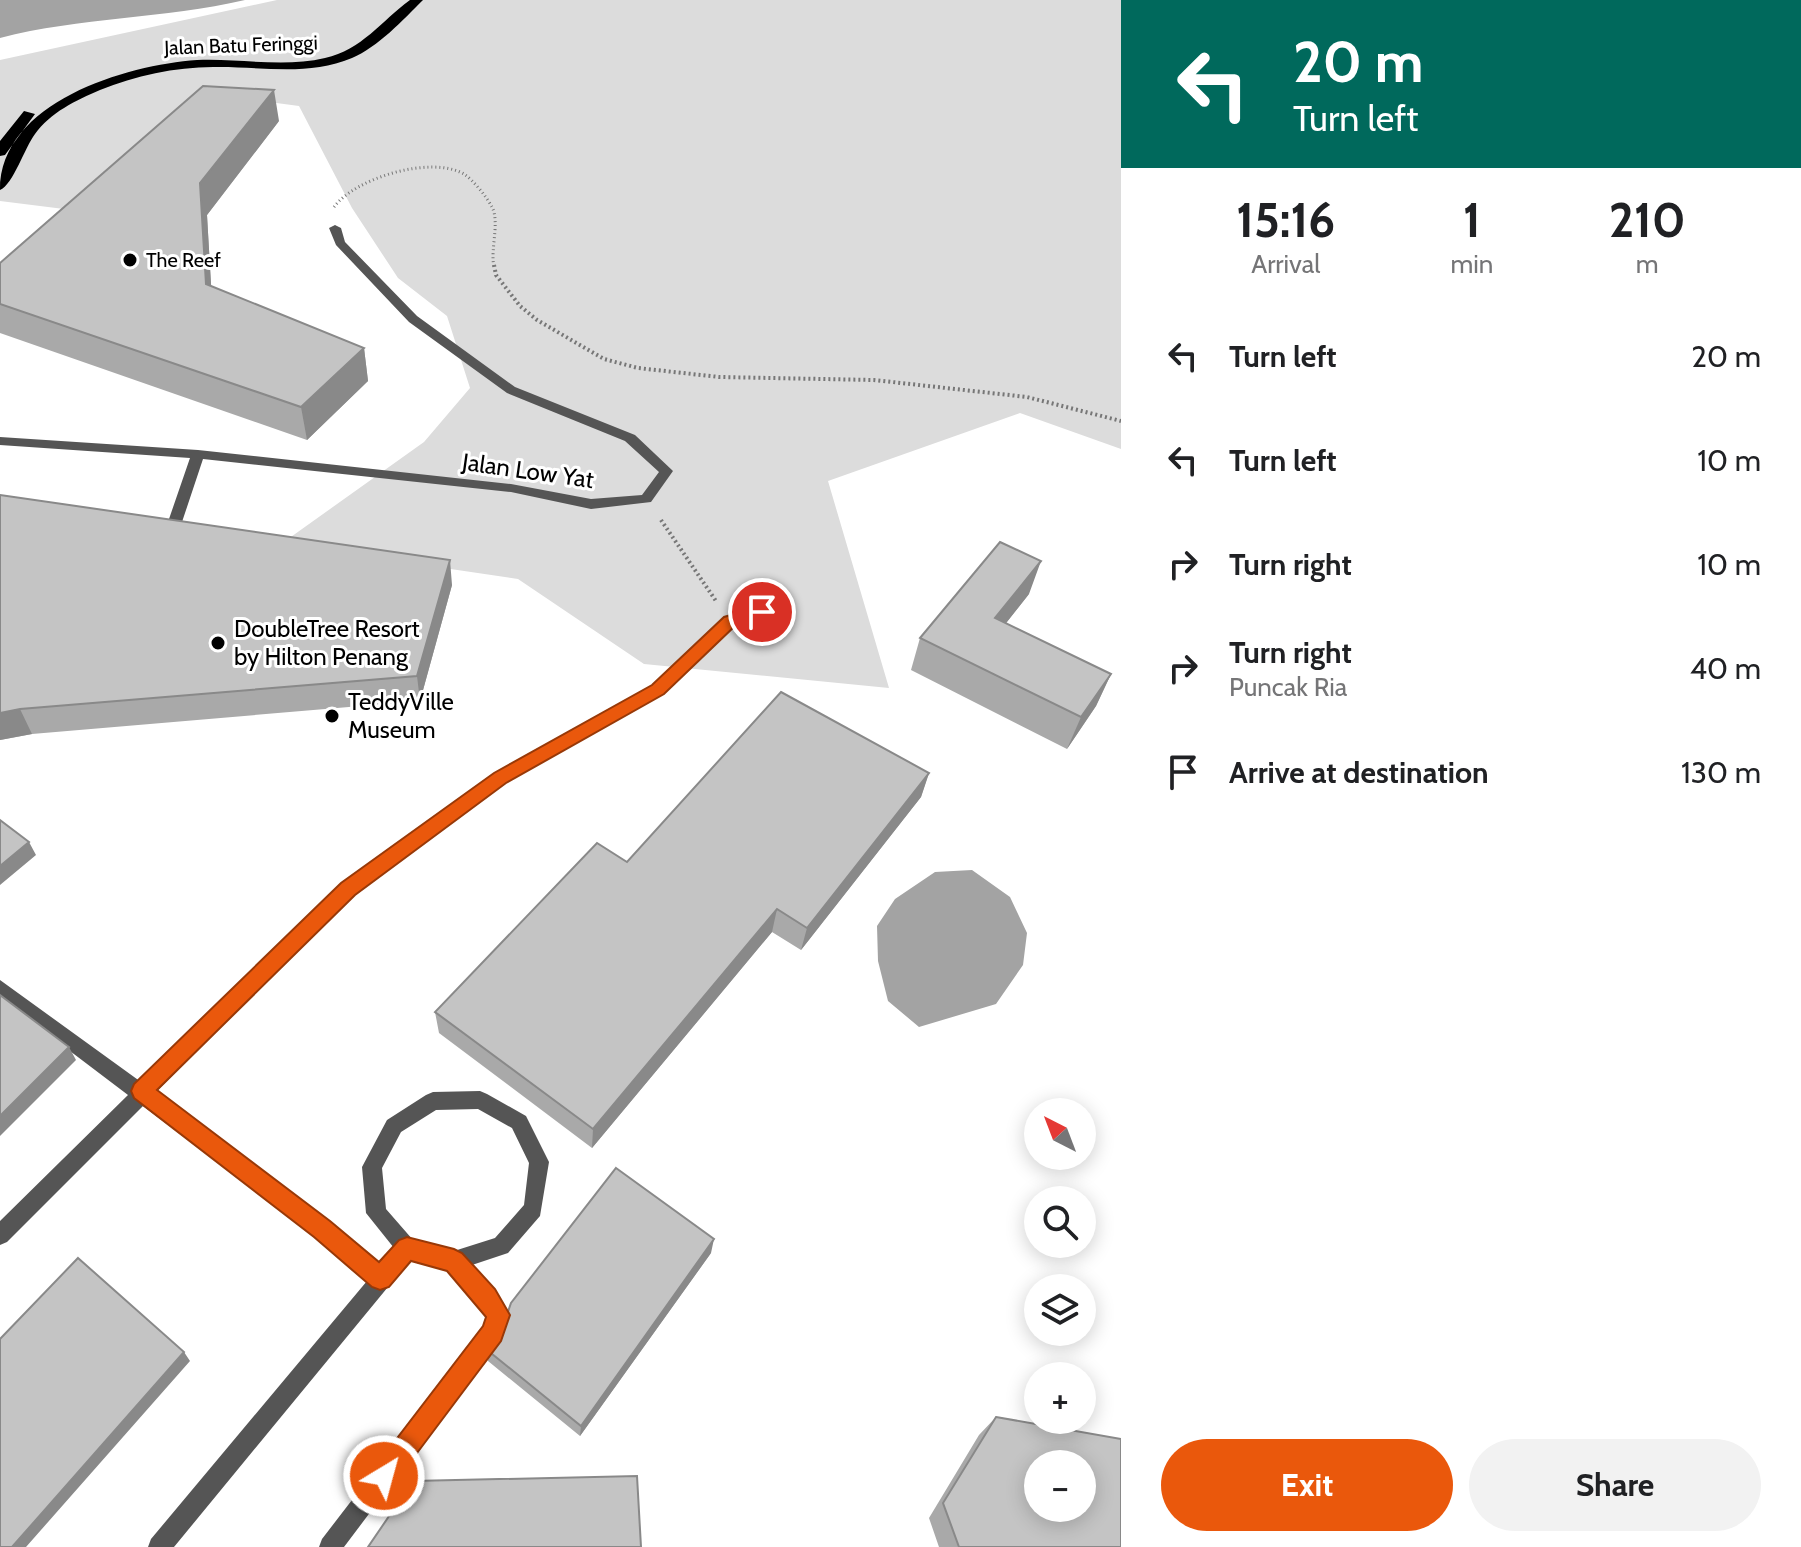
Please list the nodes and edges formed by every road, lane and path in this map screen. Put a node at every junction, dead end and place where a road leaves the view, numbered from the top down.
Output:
1 (399, 0) edge
2 (417, 0) edge
3 (0, 152) edge
4 (0, 186) edge
5 (335, 228) joint
6 (1121, 421) edge
7 (0, 441) edge
8 (198, 454) junction
9 (646, 499) junction
10 (145, 531) edge
11 (762, 612) dead end
12 (730, 621) junction
13 (0, 988) edge
14 (141, 1091) junction
15 (0, 1235) edge
16 (407, 1248) junction
17 (454, 1261) junction
18 (380, 1279) junction
19 (159, 1547) edge
20 (330, 1547) edge

1 - 3 main road, Jalan Batu Feringgi
2 - 4 main road, Jalan Batu Feringgi
5 - 6 path
5 - 9 street
7 - 8 street, Jalan Low Yat
8 - 9 street, Jalan Low Yat
8 - 10 street
9 - 12 path
11 - 12 street
12 - 14 street
13 - 14 street
14 - 15 street
14 - 18 street
16 - 17 street
16 - 17 street
16 - 18 street
17 - 20 street
18 - 19 street

